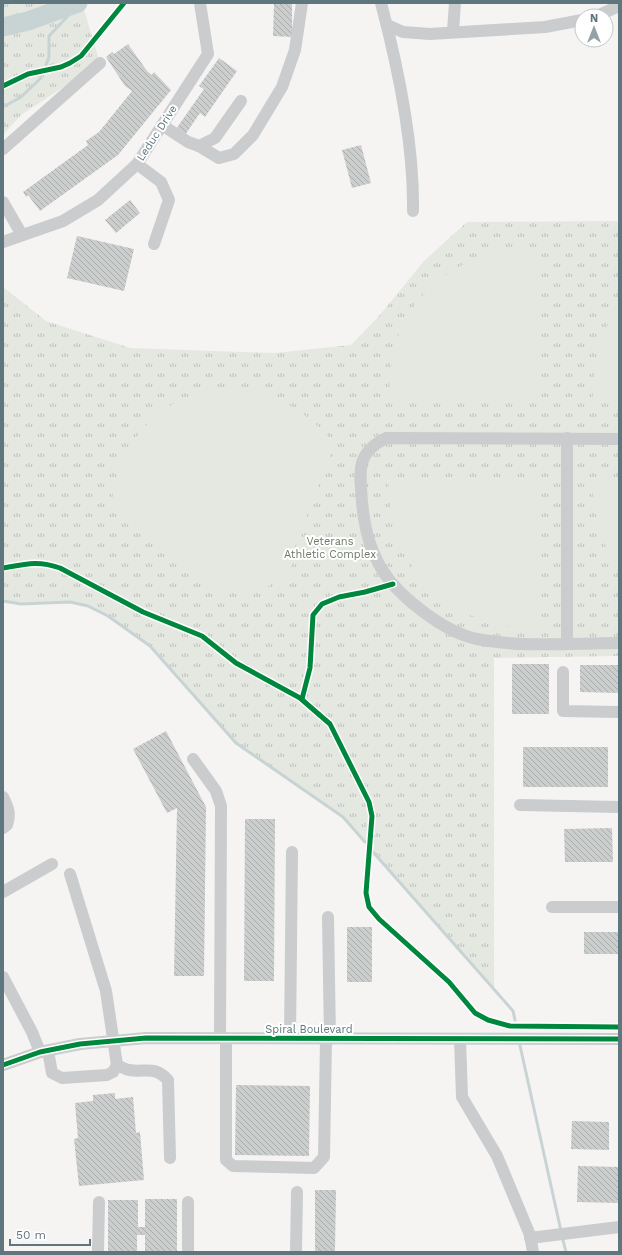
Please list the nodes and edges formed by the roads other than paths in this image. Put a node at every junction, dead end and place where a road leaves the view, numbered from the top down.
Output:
1 (200, 3) edge
2 (302, 3) edge
3 (381, 3) edge
4 (455, 3) edge
5 (574, 22) edge
6 (387, 25) junction
7 (453, 31) junction
8 (100, 63) dead end
9 (240, 101) dead end
10 (162, 125) junction
11 (199, 146) junction
12 (3, 149) edge
13 (137, 164) junction
14 (3, 202) edge
15 (413, 211) dead end
16 (22, 235) junction
17 (3, 242) edge
18 (154, 244) dead end
19 (567, 438) junction
20 (619, 439) edge
21 (567, 643) junction
22 (619, 643) edge
23 (563, 672) dead end
24 (619, 712) edge
25 (193, 759) dead end
26 (3, 797) edge
27 (520, 805) dead end
28 (619, 807) edge
29 (3, 828) edge
30 (292, 852) dead end
31 (52, 864) dead end
32 (70, 874) dead end
33 (3, 892) edge
34 (552, 907) dead end
35 (619, 907) edge
36 (328, 917) dead end
37 (3, 977) edge
38 (223, 1038) junction
39 (290, 1038) junction
40 (328, 1038) junction
41 (460, 1039) junction
42 (619, 1039) edge
43 (113, 1041) junction
44 (44, 1052) junction
45 (3, 1064) edge
46 (117, 1065) junction
47 (170, 1158) dead end
48 (297, 1192) dead end
49 (98, 1202) dead end
50 (188, 1202) dead end
51 (619, 1227) edge
52 (530, 1238) junction
53 (98, 1252) edge
54 (188, 1252) edge
55 (296, 1252) edge
56 (533, 1252) edge

1 - 10 street, Leduc Drive
2 - 11 street
3 - 6 street
4 - 7 street
5 - 7 street
6 - 7 street
6 - 15 street
8 - 12 street
9 - 11 street
10 - 11 street
10 - 13 street, Leduc Drive
13 - 16 street, Leduc Drive
13 - 18 street
14 - 16 street
16 - 17 street, Leduc Drive
19 - 20 street
19 - 21 street
19 - 21 street
21 - 22 street
23 - 24 street
25 - 38 street
26 - 29 street
27 - 28 street
30 - 39 street
31 - 33 street
32 - 43 street
34 - 35 street
36 - 40 street
37 - 44 street
38 - 39 street, Spiral Boulevard
38 - 40 street
38 - 43 street, Spiral Boulevard
39 - 40 street, Spiral Boulevard
40 - 41 street, Spiral Boulevard
41 - 42 street, Spiral Boulevard
41 - 52 street
43 - 44 street, Spiral Boulevard
43 - 46 street
44 - 45 street, Spiral Boulevard
44 - 46 street
46 - 47 street
48 - 55 street
49 - 53 street
50 - 54 street
51 - 52 street
52 - 56 street

